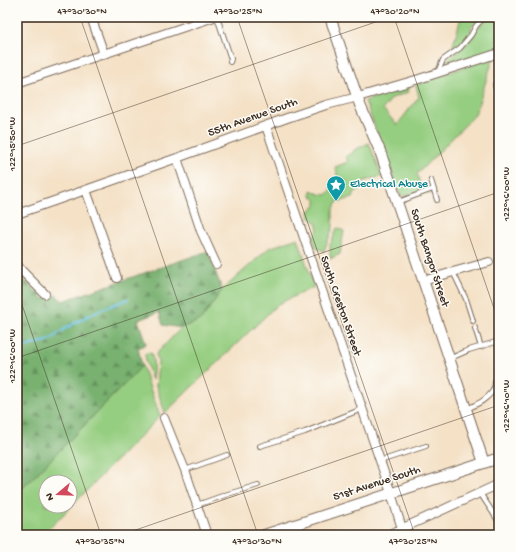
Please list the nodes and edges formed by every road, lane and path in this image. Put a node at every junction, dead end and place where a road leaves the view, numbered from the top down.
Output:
1 (91, 17) edge
2 (215, 17) edge
3 (330, 17) edge
4 (484, 17) edge
5 (499, 53) edge
6 (104, 54) junction
7 (230, 62) dead end
8 (437, 73) junction
9 (17, 83) edge
10 (358, 97) junction
11 (266, 126) junction
12 (177, 158) junction
13 (431, 180) dead end
14 (434, 189) junction
15 (86, 190) junction
16 (437, 200) dead end
17 (397, 202) junction
18 (17, 214) edge
19 (489, 262) dead end
20 (216, 264) dead end
21 (17, 265) edge
22 (453, 272) junction
23 (117, 278) dead end
24 (424, 281) junction
25 (46, 294) dead end
26 (473, 321) dead end
27 (475, 328) dead end
28 (499, 341) edge
29 (481, 347) junction
30 (450, 359) junction
31 (495, 382) dead end
32 (362, 409) junction
33 (466, 409) junction
34 (164, 418) dead end
35 (260, 446) dead end
36 (426, 446) dead end
37 (227, 456) dead end
38 (499, 458) edge
39 (380, 461) junction
40 (484, 462) junction
41 (184, 470) junction
42 (499, 484) edge
43 (258, 485) dead end
44 (391, 493) junction
45 (479, 493) junction
46 (197, 505) junction
47 (499, 522) edge
48 (403, 532) edge
49 (207, 535) edge
50 (264, 535) edge
51 (388, 535) edge

1 - 6 street
2 - 6 street
2 - 7 lane
3 - 10 street, South Bangor Street
4 - 8 lane
5 - 8 street, 55th Avenue South
6 - 9 street
8 - 10 street, 55th Avenue South
10 - 11 street, 55th Avenue South
10 - 17 street, South Bangor Street
11 - 12 street, 55th Avenue South
11 - 32 street, South Creston Street
12 - 15 street, 55th Avenue South
12 - 20 street
13 - 14 lane
14 - 16 lane
14 - 17 lane
15 - 18 street, 55th Avenue South
15 - 23 street
17 - 24 street, South Bangor Street
19 - 22 street
21 - 25 street
22 - 24 street
22 - 26 lane
24 - 30 street, South Bangor Street
27 - 29 lane
28 - 29 lane
29 - 30 lane
30 - 33 street, South Bangor Street
31 - 33 lane
32 - 35 lane
32 - 39 street, South Creston Street
33 - 40 street, South Bangor Street
34 - 41 street
36 - 39 lane
37 - 41 lane
38 - 40 street, 51st Avenue South
39 - 44 street, South Creston Street
40 - 44 street, 51st Avenue South
41 - 46 street
42 - 45 street
43 - 46 lane
44 - 48 street, South Creston Street
44 - 50 street, 51st Avenue South
45 - 47 lane
45 - 48 street
46 - 49 street
48 - 51 street

